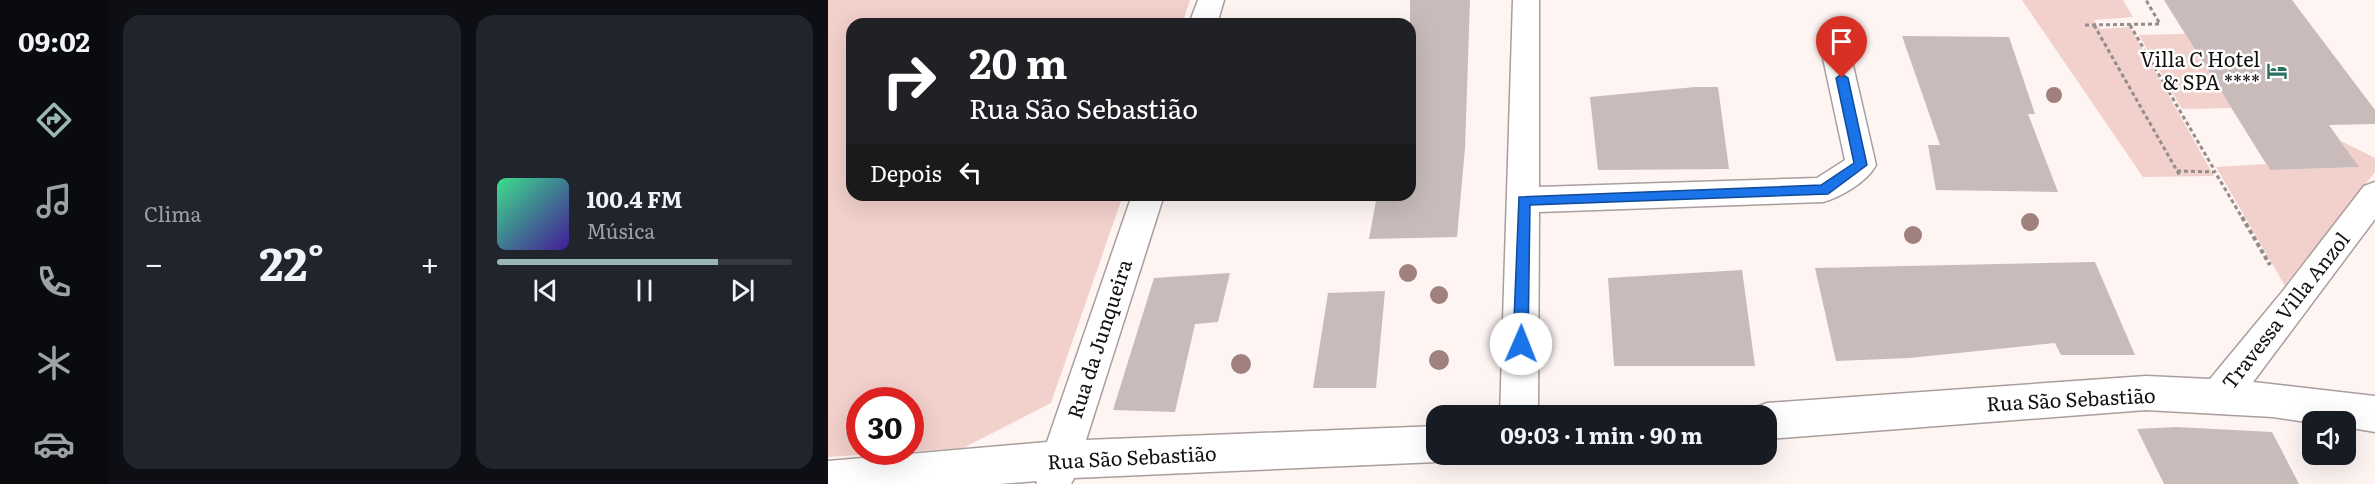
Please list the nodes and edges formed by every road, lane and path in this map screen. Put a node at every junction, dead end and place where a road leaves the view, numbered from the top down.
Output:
1 (1211, 0) edge
2 (1526, 0) edge
3 (2146, 0) edge
4 (1205, 18) edge
5 (2085, 25) dead end
6 (2094, 25) junction
7 (2130, 25) junction
8 (1832, 35) dead end
9 (2176, 171) junction
10 (2215, 172) junction
11 (2180, 176) dead end
12 (2375, 195) edge
13 (1524, 200) junction
14 (1146, 201) edge
15 (2294, 303) junction
16 (2219, 397) junction
17 (1519, 405) edge
18 (2375, 414) edge
19 (1777, 420) edge
20 (1426, 445) edge
21 (1056, 472) edge
22 (828, 480) edge

1 - 4 street
2 - 13 street
3 - 7 path
5 - 6 path
6 - 7 path
6 - 9 path
7 - 10 path
8 - 13 street
9 - 10 path
9 - 11 path
10 - 15 path
12 - 15 street, Travessa Villa Anzol
13 - 17 street
14 - 21 street, Rua da Junqueira
15 - 16 street, Travessa Villa Anzol
16 - 18 street, Rua São Sebastião
16 - 19 street, Rua São Sebastião
20 - 21 street, Rua São Sebastião
21 - 22 street, Rua São Sebastião

